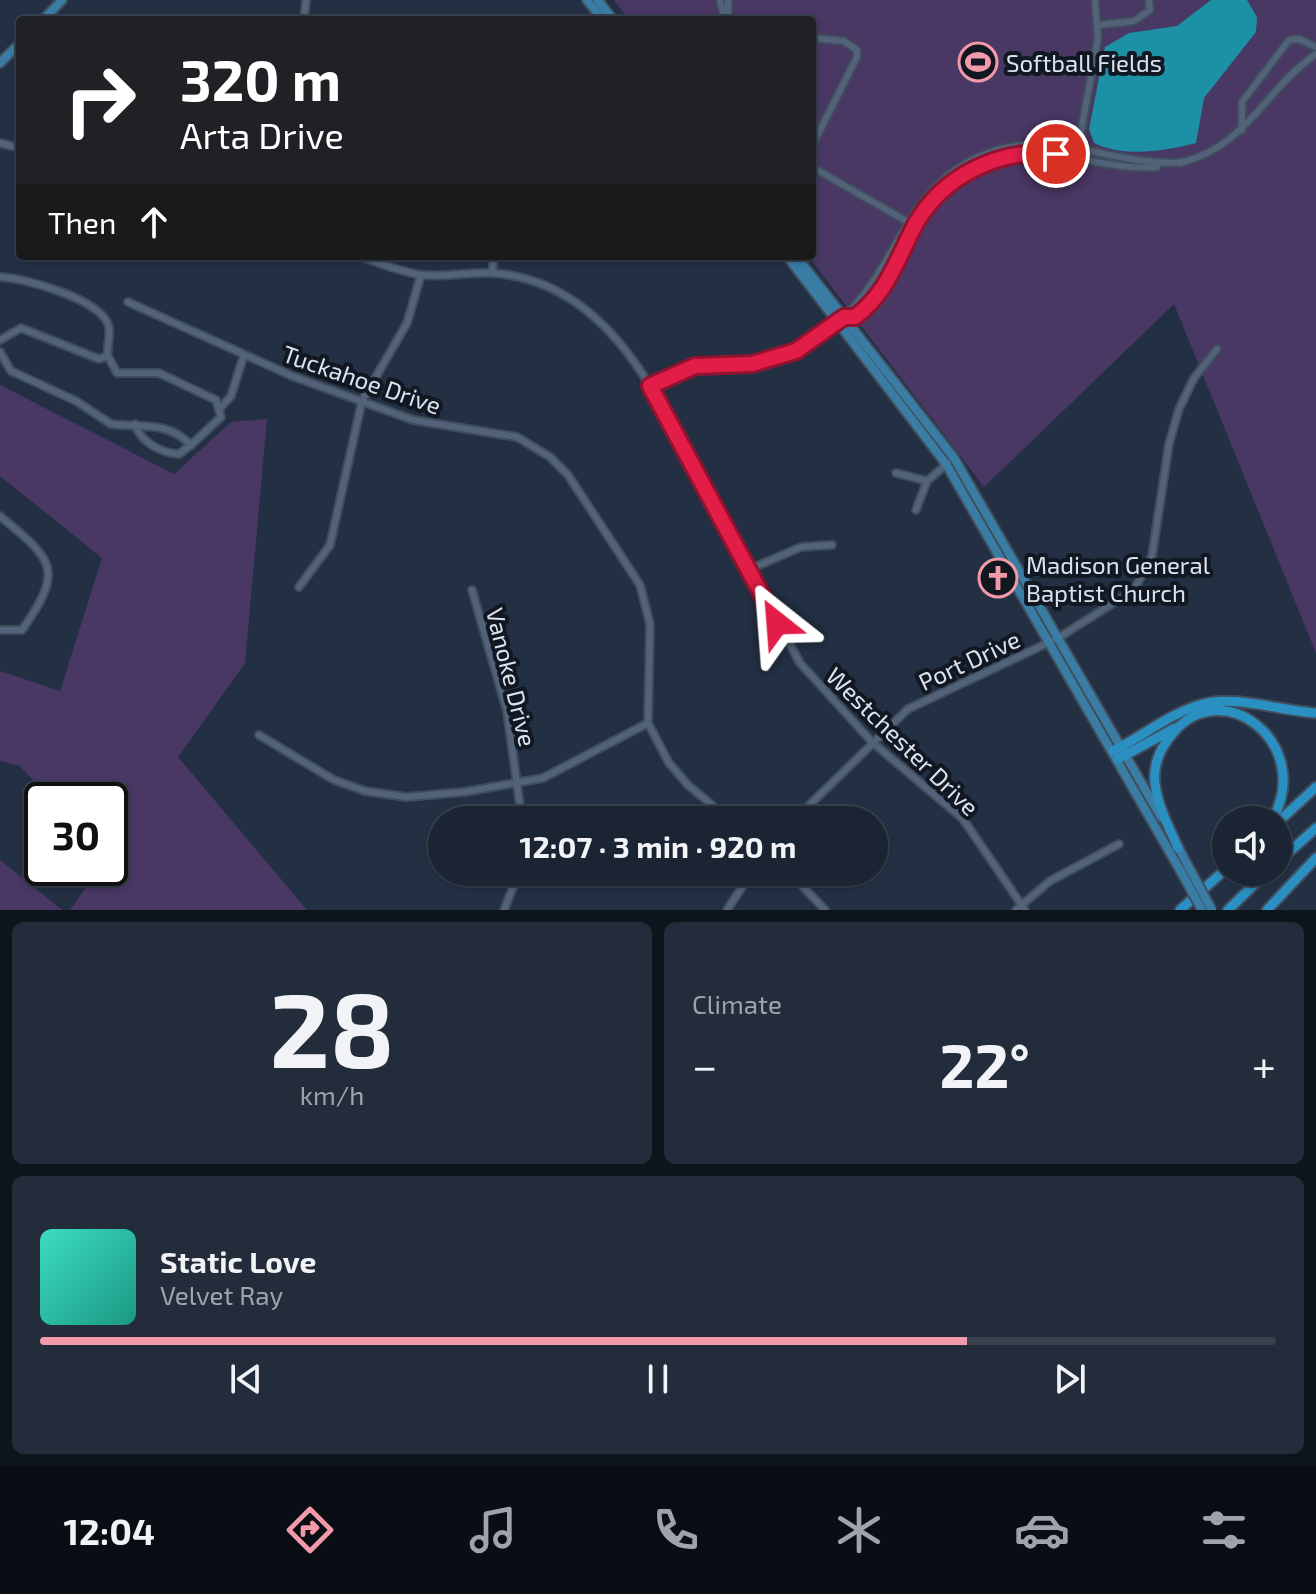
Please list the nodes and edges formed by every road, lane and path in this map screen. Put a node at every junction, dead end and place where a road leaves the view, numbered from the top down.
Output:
1 (62, 0) edge
2 (587, 0) edge
3 (1105, 0) edge
4 (1149, 0) edge
5 (1096, 1) edge
6 (47, 16) edge
7 (600, 16) edge
8 (1099, 25) junction
9 (816, 38) edge
10 (16, 47) edge
11 (1316, 47) edge
12 (1316, 54) edge
13 (0, 63) edge
14 (1242, 130) junction
15 (816, 138) edge
16 (1077, 151) junction
17 (816, 169) edge
18 (906, 221) junction
19 (915, 226) junction
20 (371, 260) edge
21 (494, 260) edge
22 (790, 260) edge
23 (799, 260) edge
24 (492, 273) junction
25 (421, 275) junction
26 (0, 277) edge
27 (128, 302) dead end
28 (841, 320) junction
29 (0, 340) edge
30 (1217, 349) dead end
31 (0, 352) edge
32 (244, 355) junction
33 (108, 356) junction
34 (650, 386) junction
35 (362, 401) junction
36 (221, 407) junction
37 (135, 424) junction
38 (191, 445) junction
39 (954, 458) junction
40 (946, 464) junction
41 (896, 473) dead end
42 (927, 481) junction
43 (916, 510) dead end
44 (0, 516) edge
45 (832, 545) dead end
46 (748, 570) junction
47 (299, 587) dead end
48 (472, 590) dead end
49 (0, 630) edge
50 (1055, 640) junction
51 (1316, 713) edge
52 (1191, 719) junction
53 (648, 723) junction
54 (259, 735) dead end
55 (872, 742) junction
56 (1120, 753) junction
57 (517, 780) junction
58 (1316, 787) edge
59 (520, 806) edge
60 (714, 806) edge
61 (808, 806) edge
62 (1278, 806) edge
63 (1292, 809) edge
64 (1316, 828) edge
65 (1119, 844) dead end
66 (1178, 848) junction
67 (1292, 849) edge
68 (1316, 858) edge
69 (1184, 867) junction
70 (1212, 882) edge
71 (513, 886) edge
72 (743, 886) edge
73 (802, 886) edge
74 (1253, 886) edge
75 (1020, 909) edge
76 (504, 910) edge
77 (727, 910) edge
78 (825, 910) edge
79 (1180, 910) edge
80 (1202, 910) edge
81 (1212, 910) edge
82 (1228, 910) edge
83 (1267, 910) edge

1 - 6 main road
2 - 7 main road
3 - 5 street
4 - 8 street
5 - 8 street
8 - 16 street
9 - 15 street
10 - 13 main road
11 - 14 street
12 - 14 street
14 - 16 street
16 - 18 street
16 - 19 street
17 - 18 street
18 - 19 street
18 - 28 street
19 - 28 street
20 - 25 street, Westchester Drive
21 - 24 street
22 - 28 main road
23 - 28 main road
24 - 25 street, Westchester Drive
24 - 34 street, Westchester Drive
25 - 35 street
26 - 33 street
27 - 32 street, Tuckahoe Drive
28 - 34 street
28 - 39 main road
28 - 40 main road
29 - 33 street
30 - 50 street, Port Drive
31 - 37 street
32 - 35 street, Tuckahoe Drive
32 - 36 street
33 - 36 street
34 - 46 street, Westchester Drive
35 - 47 street
35 - 53 street, Tuckahoe Drive
36 - 38 street
37 - 38 street
37 - 38 street
39 - 40 street
39 - 50 main road
40 - 42 street
40 - 50 main road
41 - 42 street
42 - 43 street
44 - 49 street
45 - 46 street
46 - 55 street, Westchester Drive
48 - 57 street, Vanoke Drive
50 - 55 street, Port Drive
50 - 56 main road
51 - 56 highway
52 - 56 highway
52 - 62 highway
52 - 66 highway
53 - 57 street
53 - 60 street
54 - 57 street
55 - 61 street, Port Drive
55 - 75 street, Westchester Drive
56 - 66 main road
56 - 69 main road
57 - 59 street, Vanoke Drive
58 - 63 highway
64 - 67 highway
65 - 75 street
66 - 69 main road
68 - 83 highway
69 - 80 main road, bridge
69 - 81 main road, bridge
70 - 79 highway
71 - 76 street
72 - 77 street
73 - 78 street
74 - 82 highway

